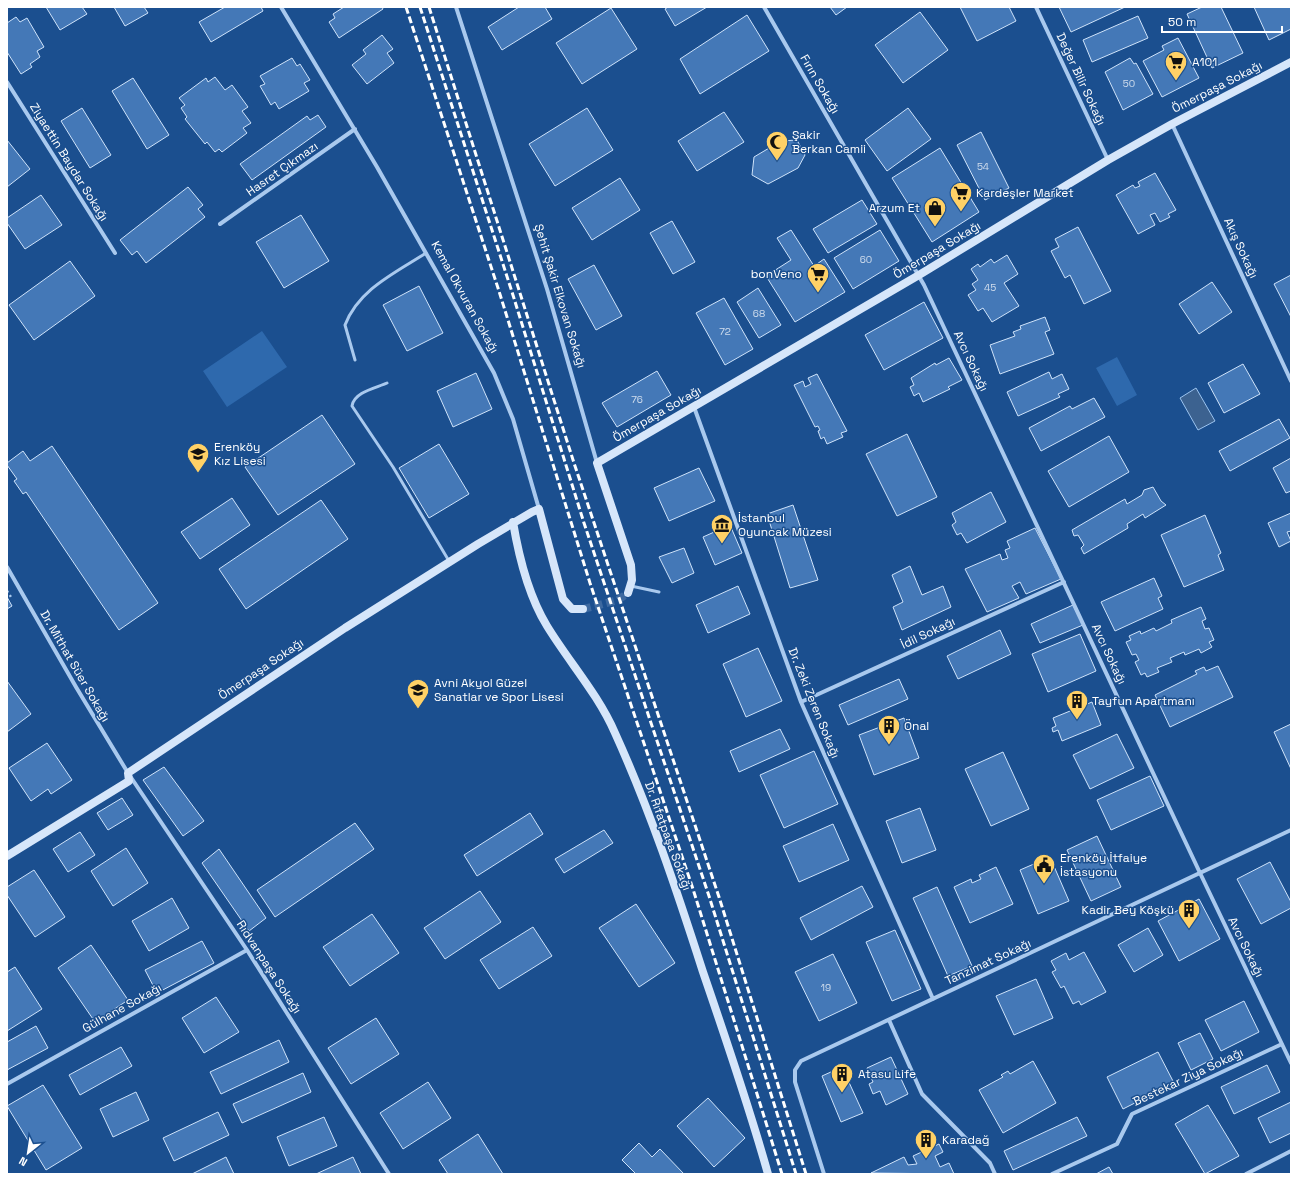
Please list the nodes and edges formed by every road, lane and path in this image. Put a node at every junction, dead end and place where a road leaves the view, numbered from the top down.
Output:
1 (281, 7) edge
2 (456, 7) edge
3 (764, 7) edge
4 (1036, 7) edge
5 (1291, 62) edge
6 (7, 82) edge
7 (1172, 124) junction
8 (355, 129) junction
9 (1108, 160) junction
10 (220, 224) dead end
11 (115, 253) dead end
12 (426, 253) junction
13 (919, 275) junction
14 (355, 360) dead end
15 (1291, 381) edge
16 (387, 383) dead end
17 (694, 407) junction
18 (597, 463) junction
19 (539, 509) junction
20 (513, 522) junction
21 (449, 562) junction
22 (7, 568) edge
23 (1064, 582) junction
24 (630, 590) joint
25 (660, 592) dead end
26 (583, 609) tunnel mouth
27 (801, 702) junction
28 (128, 773) junction
29 (1291, 830) edge
30 (7, 856) edge
31 (1200, 873) junction
32 (247, 950) junction
33 (933, 999) junction
34 (889, 1020) junction
35 (1282, 1044) junction
36 (1291, 1063) edge
37 (7, 1084) edge
38 (1291, 1151) edge
39 (389, 1174) edge
40 (768, 1174) edge
41 (824, 1174) edge
42 (995, 1174) edge
43 (1052, 1174) edge
44 (1246, 1174) edge

1 - 8 street, Kemal Okvuran Sokağı
2 - 18 street, Şehit Şakir Elkovan Sokağı
3 - 13 street, Fırın Sokağı
4 - 9 street, Değer Bilir Sokağı
5 - 7 street, Ömerpaşa Sokağı
6 - 11 street, Ziyaettin Baydar Sokağı
7 - 9 street, Ömerpaşa Sokağı
7 - 15 street, Akış Sokağı
8 - 10 street, Hasret Çıkmazı
8 - 12 street, Kemal Okvuran Sokağı
9 - 13 street, Ömerpaşa Sokağı
12 - 14 lane
12 - 19 street, Kemal Okvuran Sokağı
13 - 17 street, Ömerpaşa Sokağı
13 - 23 street, Avcı Sokağı
16 - 21 lane
17 - 18 street, Ömerpaşa Sokağı
17 - 27 street, Dr. Zeki Zeren Sokağı
18 - 24 street, Şehit Şakir Elkovan Sokağı
19 - 20 street, Ömerpaşa Sokağı
19 - 26 street, Kemal Okvuran Sokağı
20 - 21 street, Ömerpaşa Sokağı
20 - 40 street, Dr. Rıfatpaşa Sokağı
21 - 28 street, Ömerpaşa Sokağı
22 - 28 street, Dr. Mithat Süer Sokağı
23 - 27 street, İdil Sokağı
23 - 31 street, Avcı Sokağı
24 - 25 lane
27 - 33 street, Dr. Zeki Zeren Sokağı
28 - 30 street, Ömerpaşa Sokağı
28 - 32 street, Rıdvanpaşa Sokağı
29 - 31 street, Tanzimat Sokağı
31 - 33 street, Tanzimat Sokağı
31 - 35 street, Avcı Sokağı
32 - 37 street, Gülhane Sokağı
32 - 39 street, Rıdvanpaşa Sokağı
33 - 34 street, Tanzimat Sokağı
34 - 41 street, Tanzimat Sokağı
34 - 42 street
35 - 36 street, Avcı Sokağı
35 - 43 street, Bestekar Ziya Sokağı
38 - 44 street

